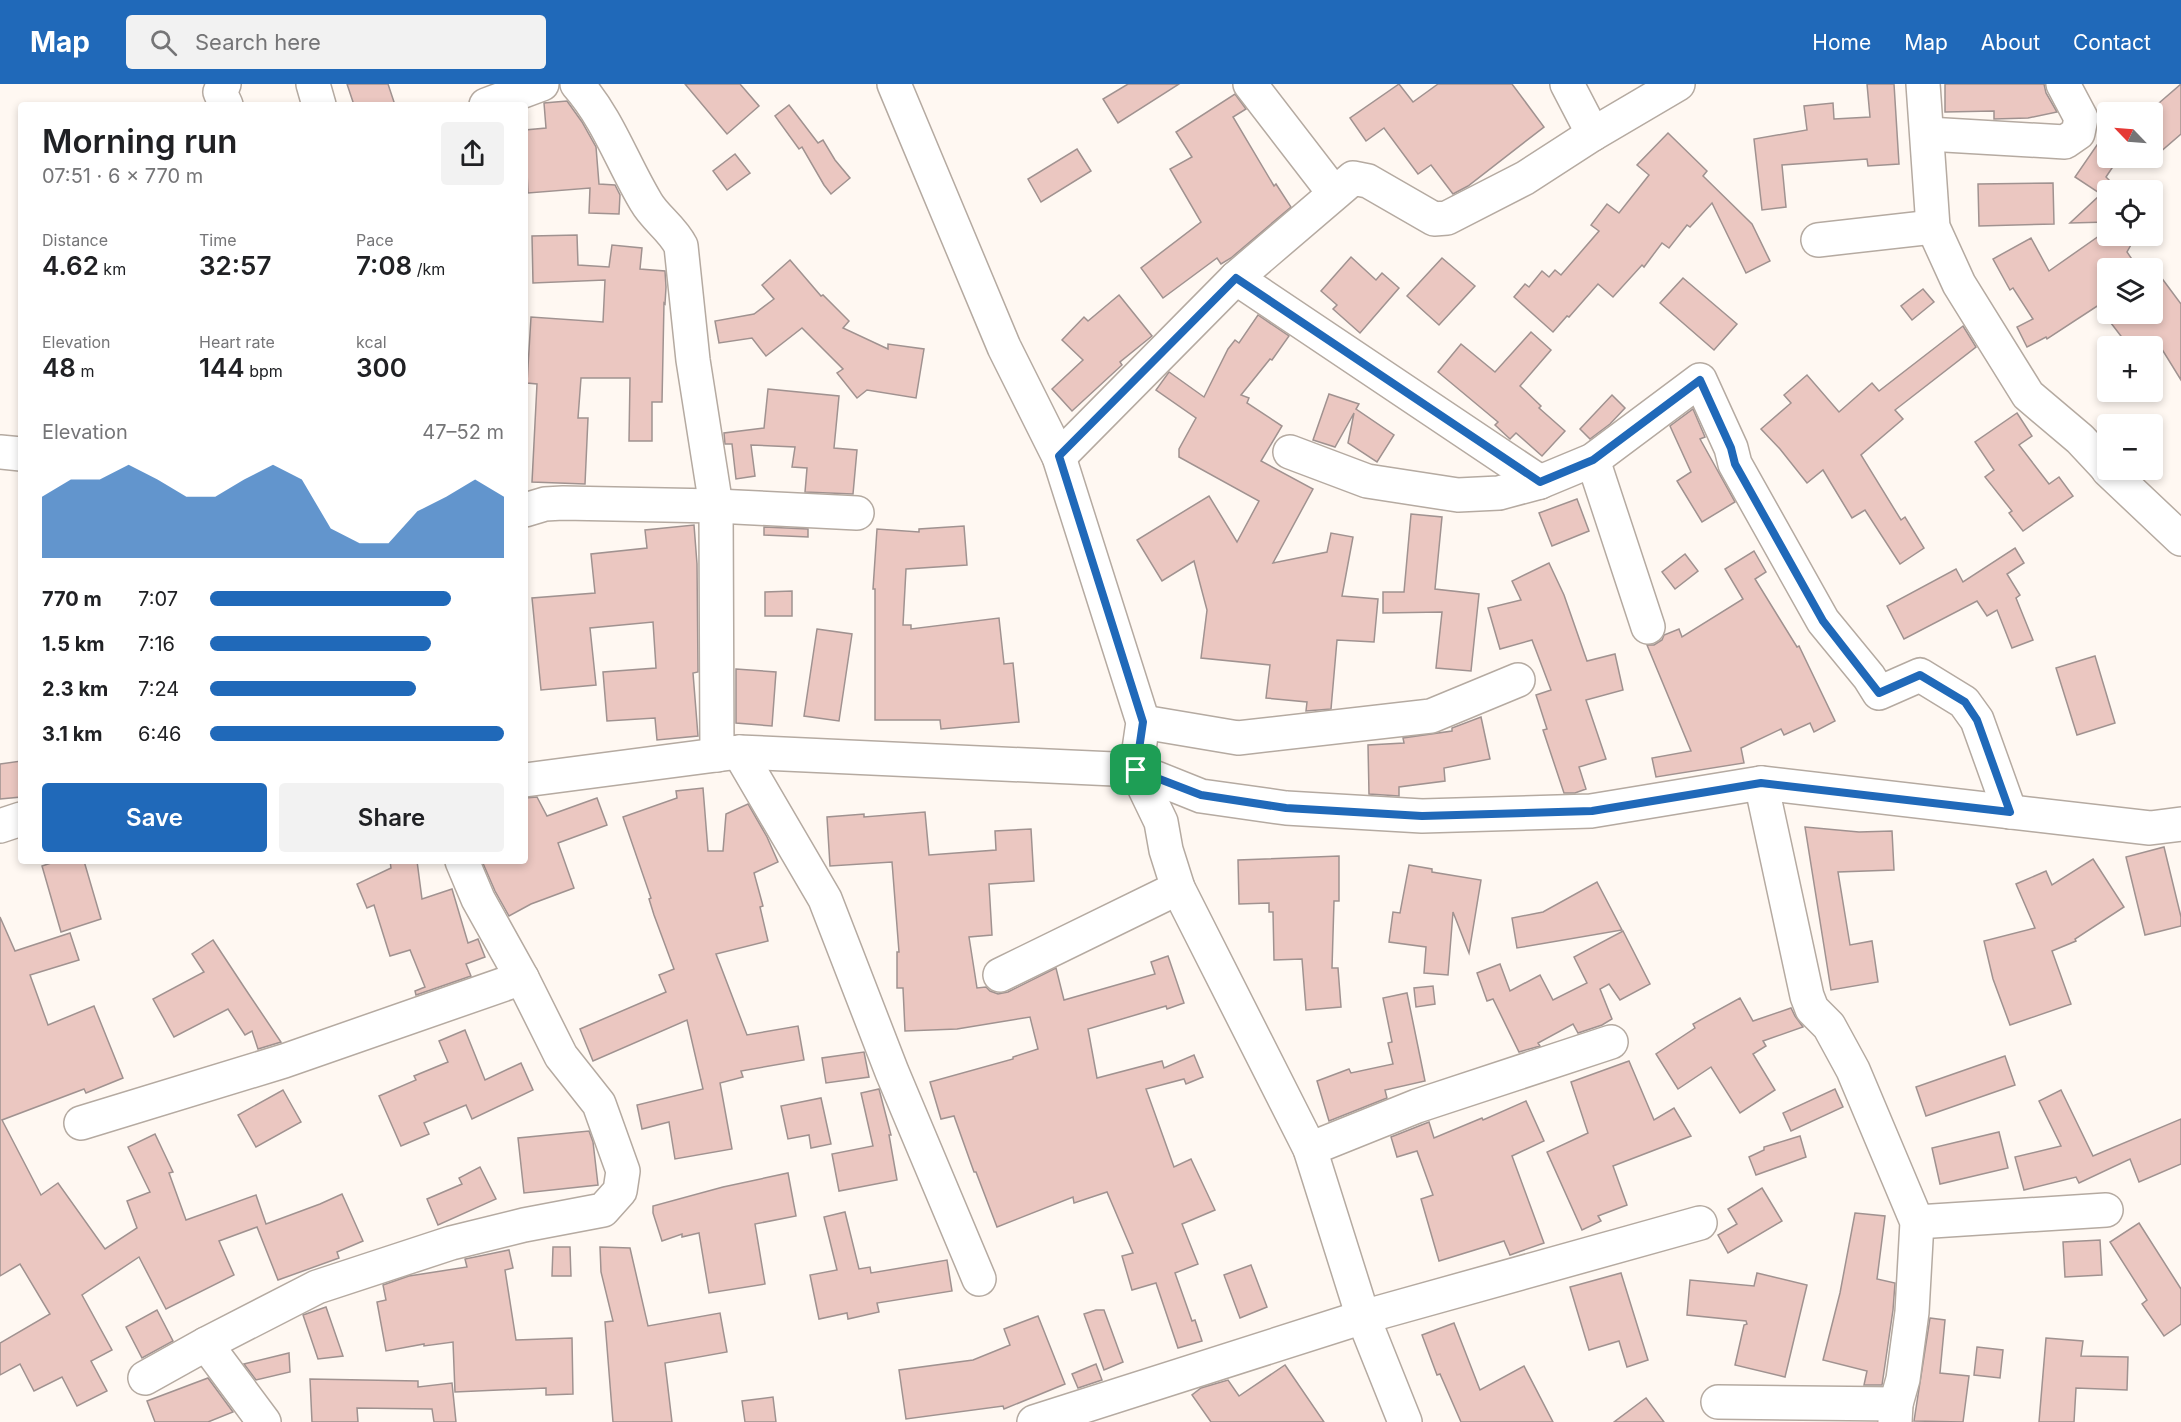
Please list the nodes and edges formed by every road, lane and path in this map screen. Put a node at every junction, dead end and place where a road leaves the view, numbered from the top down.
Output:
1 (224, 84) edge
2 (313, 84) edge
3 (542, 84) edge
4 (577, 84) edge
5 (894, 84) edge
6 (1250, 84) edge
7 (1567, 84) edge
8 (1678, 84) edge
9 (1923, 84) edge
10 (2063, 84) edge
11 (499, 95) edge
12 (225, 102) edge
13 (317, 102) edge
14 (1593, 134) junction
15 (1928, 134) junction
16 (1334, 193) junction
17 (1934, 227) junction
18 (1818, 240) dead end
19 (1236, 278) junction
20 (0, 452) edge
21 (1290, 452) dead end
22 (18, 454) edge
23 (1059, 456) junction
24 (2097, 457) edge
25 (1593, 460) junction
26 (2119, 480) edge
27 (1540, 482) junction
28 (716, 506) junction
29 (528, 509) edge
30 (857, 513) dead end
31 (2181, 539) edge
32 (1648, 627) dead end
33 (1518, 680) dead end
34 (1143, 722) junction
35 (728, 754) junction
36 (1136, 770) junction
37 (528, 780) edge
38 (1761, 783) junction
39 (2010, 812) junction
40 (18, 820) edge
41 (2181, 824) edge
42 (0, 826) edge
43 (463, 864) edge
44 (1178, 888) junction
45 (1000, 975) dead end
46 (522, 978) junction
47 (1611, 1042) dead end
48 (81, 1123) dead end
49 (1310, 1149) junction
50 (2106, 1210) dead end
51 (1917, 1222) junction
52 (1700, 1223) dead end
53 (979, 1279) dead end
54 (1362, 1317) junction
55 (206, 1344) junction
56 (145, 1378) dead end
57 (1718, 1402) dead end
58 (1895, 1413) edge
59 (264, 1422) edge
60 (1034, 1422) edge
61 (1405, 1422) edge

1 - 12 street
2 - 13 street
3 - 11 street
4 - 28 street
5 - 23 street
6 - 16 street
7 - 14 street
8 - 14 street
9 - 15 street
10 - 15 street
14 - 16 street
15 - 17 street
16 - 19 street
17 - 18 street
17 - 24 street
19 - 23 street
19 - 27 street
20 - 22 street
21 - 27 street
23 - 34 street
25 - 27 street
25 - 32 street
25 - 39 street
26 - 31 street
28 - 29 street
28 - 30 street
28 - 35 street
33 - 34 street
34 - 36 street
35 - 36 street
35 - 37 street
35 - 53 street
36 - 38 street
36 - 44 street
38 - 39 street
38 - 51 street
39 - 41 street
40 - 42 street
43 - 46 street
44 - 45 street
44 - 49 street
46 - 48 street
46 - 55 street
47 - 49 street
49 - 54 street
50 - 51 street
51 - 58 street
52 - 54 street
54 - 60 street
54 - 61 street
55 - 56 street
55 - 59 street
57 - 58 street

